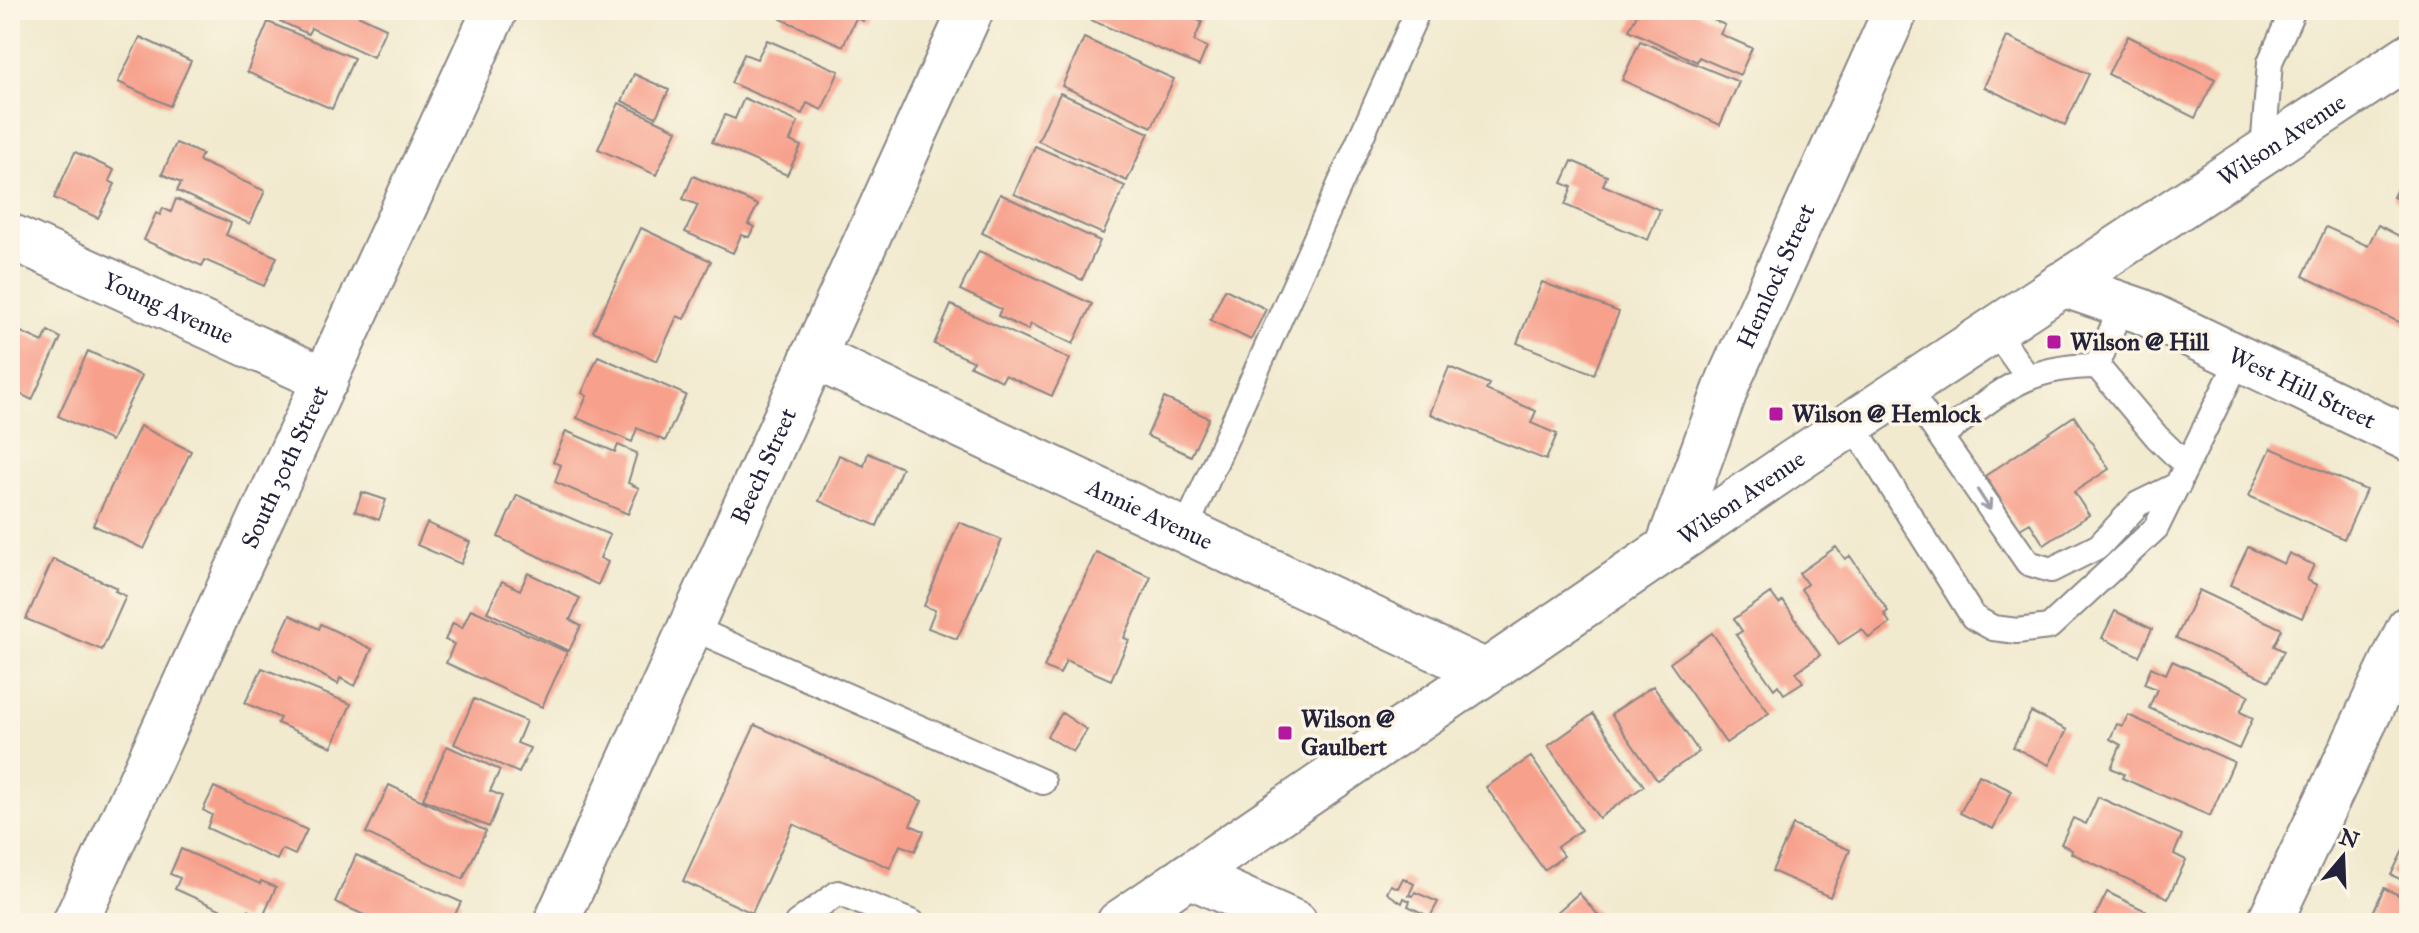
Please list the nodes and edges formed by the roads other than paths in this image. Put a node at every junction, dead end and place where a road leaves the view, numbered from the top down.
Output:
1 (495, 10) edge
2 (971, 10) edge
3 (1418, 10) edge
4 (1896, 10) edge
5 (2293, 10) edge
6 (2409, 56) edge
7 (2263, 150) junction
8 (10, 236) edge
9 (2062, 284) junction
10 (2122, 304) junction
11 (1995, 331) junction
12 (813, 356) junction
13 (2239, 359) junction
14 (2097, 366) junction
15 (2027, 376) junction
16 (326, 380) junction
17 (1906, 387) junction
18 (1852, 423) junction
19 (1942, 435) junction
20 (2409, 439) edge
21 (2182, 474) junction
22 (1185, 530) junction
23 (1667, 549) junction
24 (690, 627) junction
25 (2409, 628) edge
26 (1486, 672) junction
27 (1043, 782) dead end
28 (1189, 875) junction
29 (75, 923) edge
30 (556, 923) edge
31 (797, 923) edge
32 (913, 923) edge
33 (1119, 923) edge
34 (1295, 923) edge
35 (2269, 923) edge

1 - 16 street, South 30th Street
2 - 12 street, Beech Street
3 - 22 lane
4 - 23 street, Hemlock Street
5 - 7 lane
6 - 7 street, Wilson Avenue
7 - 9 street, Wilson Avenue
8 - 16 street, Young Avenue
9 - 10 street, West Hill Street
9 - 11 street, Wilson Avenue
10 - 13 street, West Hill Street
10 - 14 lane
11 - 15 lane
11 - 17 street, Wilson Avenue
12 - 22 street, Annie Avenue
12 - 24 street, Beech Street
13 - 20 street, West Hill Street
13 - 21 lane
14 - 15 lane
14 - 21 lane
15 - 19 lane
16 - 29 street, South 30th Street
17 - 18 street, Wilson Avenue
17 - 19 lane
18 - 21 lane
18 - 23 street, Wilson Avenue
19 -> 21 lane
22 - 26 street, Annie Avenue
23 - 26 street, Wilson Avenue
24 - 27 lane
24 - 30 street, Beech Street
25 - 35 street
26 - 28 street, Wilson Avenue
28 - 33 street, Wilson Avenue
28 - 34 street
31 - 32 lane

